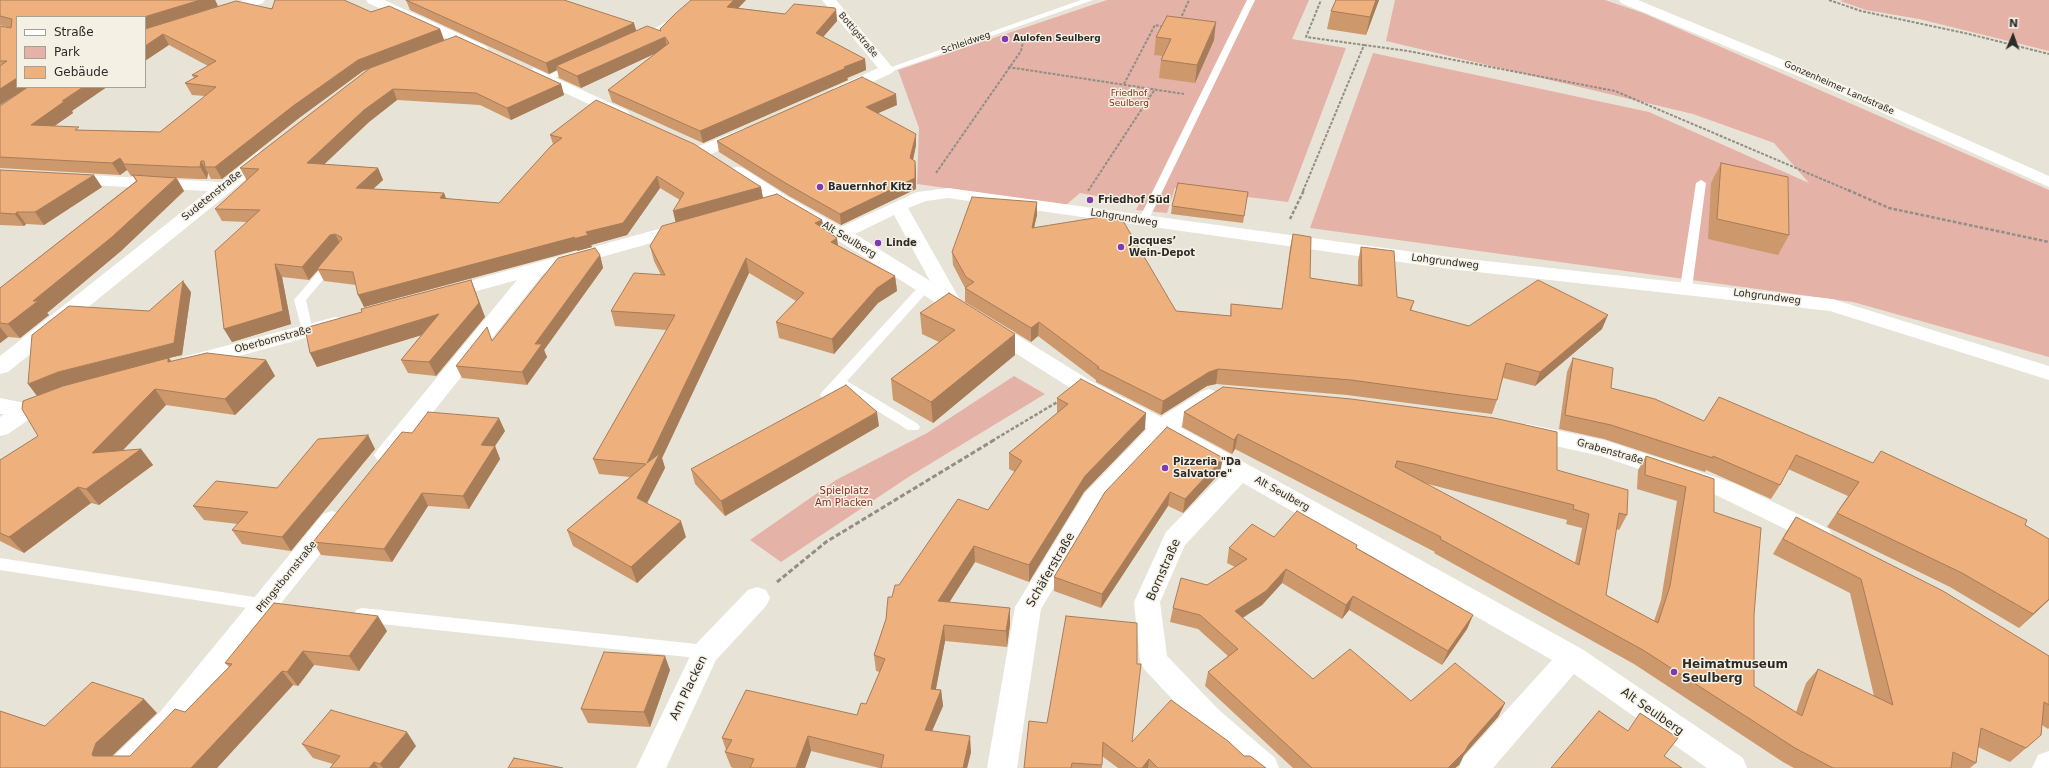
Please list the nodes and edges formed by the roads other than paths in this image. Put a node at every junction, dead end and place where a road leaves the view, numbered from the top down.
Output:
1 (258, 0) edge
2 (373, 0) edge
3 (700, 0) edge
4 (829, 0) edge
5 (1090, 0) edge
6 (1250, 0) edge
7 (1626, 0) edge
8 (205, 17) edge
9 (461, 40) junction
10 (633, 40) edge
11 (440, 48) edge
12 (496, 56) edge
13 (582, 62) edge
14 (517, 66) edge
15 (887, 70) junction
16 (546, 79) junction
17 (823, 98) edge
18 (639, 121) edge
19 (760, 126) edge
20 (277, 145) edge
21 (54, 178) edge
22 (2049, 182) edge
23 (1701, 183) dead end
24 (224, 187) junction
25 (782, 200) junction
26 (898, 206) junction
27 (759, 207) edge
28 (1143, 221) junction
29 (705, 222) edge
30 (841, 234) junction
31 (341, 251) edge
32 (536, 270) junction
33 (925, 287) junction
34 (1686, 288) junction
35 (429, 298) edge
36 (953, 304) junction
37 (353, 319) edge
38 (307, 331) junction
39 (176, 366) edge
40 (0, 367) edge
41 (2049, 373) edge
42 (840, 382) junction
43 (68, 394) edge
44 (1232, 394) edge
45 (828, 395) edge
46 (0, 406) edge
47 (26, 411) junction
48 (1504, 426) edge
49 (913, 427) dead end
50 (0, 428) edge
51 (1162, 428) junction
52 (1240, 471) junction
53 (370, 474) edge
54 (345, 506) edge
55 (1840, 546) edge
56 (0, 564) edge
57 (757, 598) road end
58 (272, 605) junction
59 (343, 613) edge
60 (706, 652) junction
61 (1572, 656) junction
62 (2049, 765) edge
63 (123, 768) edge
64 (651, 768) edge
65 (1002, 768) edge
66 (1264, 768) edge
67 (1474, 768) edge
68 (1732, 768) edge
69 (2047, 768) edge

1 - 8 street
2 - 9 street
3 - 10 lane
4 - 15 street, Bottigstraße
5 - 15 lane, Schleidweg
6 - 28 lane
7 - 22 street, Gonzenheimer Landstraße
9 - 11 street
9 - 12 street
13 - 16 lane
14 - 16 street
15 - 17 street
16 - 18 street
19 - 25 street, Alt Seulberg
20 - 24 street, Sudetenstraße
21 - 24 street
23 - 34 lane
24 - 40 street, Sudetenstraße
25 - 27 street
25 - 30 street, Alt Seulberg
26 - 28 street, Lohgrundweg
26 - 30 street, Lohgrundweg
26 - 36 street, Alt Seulberg
28 - 34 street, Lohgrundweg
29 - 32 street
30 - 33 street, Alt Seulberg
31 - 38 lane
32 - 35 street
32 - 53 street
33 - 36 street, Alt Seulberg
33 - 42 lane
34 - 41 street, Lohgrundweg
36 - 51 street, Alt Seulberg
37 - 38 street, Oberbornstraße
38 - 39 street, Oberbornstraße
42 - 45 lane
42 - 49 lane
43 - 47 street
44 - 51 street
46 - 47 street
47 - 50 street
48 - 55 street, Grabenstraße
51 - 52 street, Alt Seulberg
51 - 65 street, Schäferstraße
52 - 61 street, Alt Seulberg
52 - 66 street, Bornstraße
54 - 58 street, Pfingstbornstraße
56 - 58 lane
57 - 60 street, Am Placken
58 - 63 street, Pfingstbornstraße
59 - 60 lane
60 - 64 street, Am Placken
61 - 67 street
61 - 68 street, Alt Seulberg
62 - 69 street

